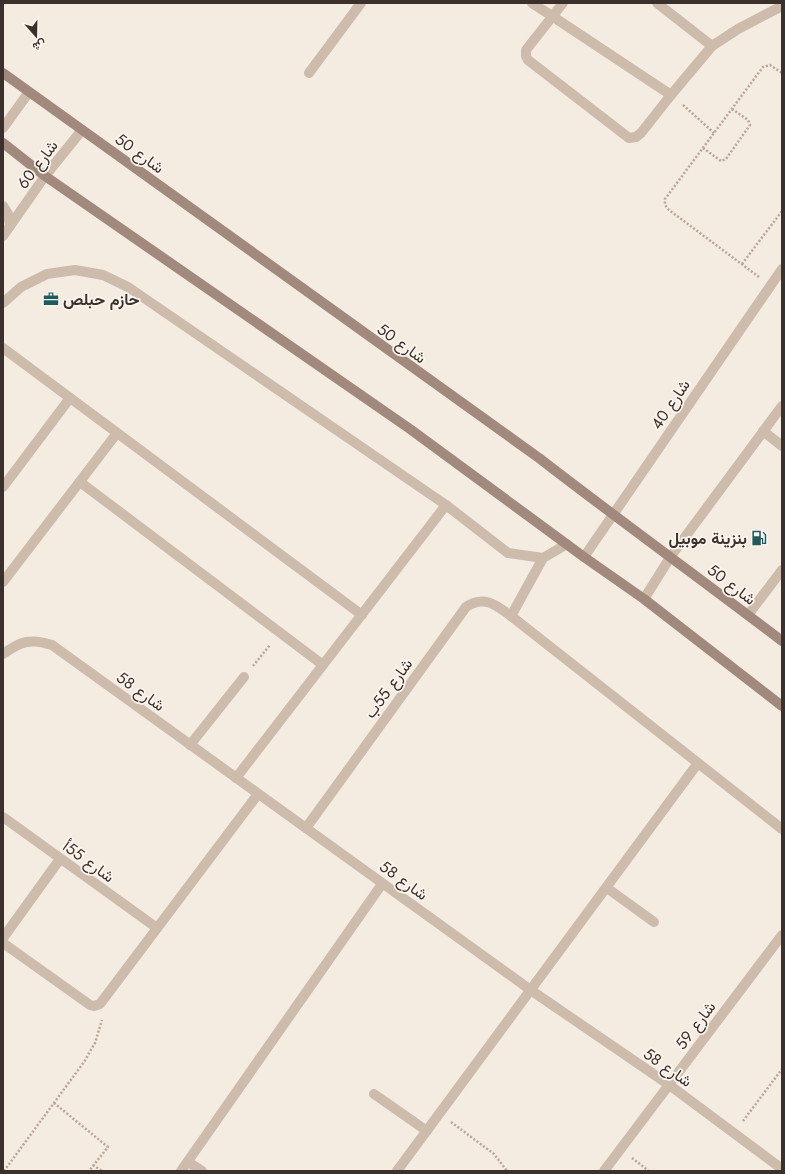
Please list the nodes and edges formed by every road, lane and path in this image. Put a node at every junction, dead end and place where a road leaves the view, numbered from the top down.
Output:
1 (361, 3) edge
2 (532, 3) edge
3 (563, 3) edge
4 (657, 3) edge
5 (782, 6) edge
6 (552, 16) junction
7 (712, 46) junction
8 (309, 72) dead end
9 (3, 73) edge
10 (782, 73) edge
11 (29, 92) junction
12 (671, 95) junction
13 (732, 109) junction
14 (3, 128) edge
15 (82, 130) junction
16 (714, 133) junction
17 (3, 142) edge
18 (703, 148) junction
19 (45, 176) junction
20 (3, 206) edge
21 (782, 211) edge
22 (10, 226) junction
23 (3, 236) edge
24 (742, 264) junction
25 (782, 269) edge
26 (770, 285) junction
27 (3, 303) edge
28 (3, 348) edge
29 (70, 398) junction
30 (782, 406) edge
31 (763, 431) junction
32 (117, 433) junction
33 (782, 446) edge
34 (80, 482) junction
35 (3, 487) edge
36 (446, 505) junction
37 (612, 515) junction
38 (567, 544) junction
39 (671, 556) junction
40 (584, 557) junction
41 (543, 558) junction
42 (782, 570) edge
43 (3, 582) edge
44 (644, 599) junction
45 (362, 615) junction
46 (748, 615) junction
47 (511, 616) junction
48 (281, 632) junction
49 (782, 641) edge
50 (3, 654) edge
51 (323, 665) junction
52 (244, 677) joint
53 (782, 706) edge
54 (190, 745) junction
55 (698, 763) junction
56 (236, 778) junction
57 (258, 794) junction
58 (3, 817) edge
59 (306, 828) junction
60 (782, 829) edge
61 (60, 859) junction
62 (382, 884) junction
63 (607, 888) junction
64 (654, 922) dead end
65 (157, 928) junction
66 (782, 935) edge
67 (3, 938) edge
68 (3, 943) edge
69 (532, 991) junction
70 (102, 1002) junction
71 (782, 1069) edge
72 (668, 1084) junction
73 (374, 1094) dead end
74 (54, 1103) junction
75 (440, 1114) junction
76 (427, 1131) junction
77 (734, 1133) junction
78 (620, 1149) junction
79 (188, 1162) junction
80 (94, 1165) junction
81 (782, 1168) edge
82 (4, 1171) edge
83 (89, 1171) edge
84 (102, 1171) edge
85 (181, 1171) edge
86 (202, 1171) edge
87 (397, 1171) edge
88 (507, 1171) edge
89 (604, 1171) edge
90 (649, 1171) edge

1 - 8 street
2 - 6 street
3 - 6 street
4 - 7 street
5 - 7 street
6 - 12 street
6 - 12 street
7 - 12 street
9 - 11 street, شارع 50
10 - 13 path
11 - 14 street
11 - 15 street, شارع 50
12 - 16 path
13 - 16 path
13 - 18 path
15 - 19 street, شارع 60
15 - 37 street, شارع 50
16 - 18 path
17 - 19 street
18 - 24 path
19 - 22 street, شارع 60
19 - 38 street
20 - 22 street
21 - 24 path
22 - 23 street, شارع 60
24 - 26 path
25 - 26 street, شارع 40
26 - 37 street, شارع 40
27 - 36 street
28 - 29 street
29 - 32 street
29 - 35 street
30 - 31 street
31 - 33 street
31 - 39 street
32 - 34 street
32 - 45 street
34 - 43 street
34 - 48 street
36 - 41 street
36 - 45 street
37 - 39 street, شارع 50
37 - 40 street, شارع 40
38 - 40 street
38 - 41 street
39 - 44 street
39 - 46 street, شارع 50
40 - 44 street
41 - 47 street
42 - 46 street
44 - 53 street
45 - 51 street
46 - 49 street, شارع 50
47 - 55 street, شارع 55ب
47 - 59 street, شارع 55ب
48 - 51 street
48 - 52 path
50 - 54 street, شارع 58
51 - 56 street
52 - 54 street
54 - 56 street, شارع 58
55 - 60 street, شارع 55ب
55 - 63 street
56 - 57 street, شارع 58
57 - 59 street, شارع 58
57 - 65 street
58 - 61 street, شارع 55أ
59 - 62 street, شارع 58
61 - 65 street, شارع 55أ
61 - 67 street
62 - 69 street, شارع 58
62 - 79 street
63 - 64 street
63 - 69 street
65 - 70 street
66 - 72 street, شارع 59
68 - 70 street
69 - 72 street, شارع 58
69 - 75 street
70 - 74 path
71 - 77 path
72 - 77 street, شارع 58
72 - 78 street, شارع 59
73 - 76 street
74 - 80 path
74 - 82 path
75 - 76 street
75 - 88 path
76 - 87 street
77 - 81 street, شارع 58
78 - 89 street, شارع 59
78 - 90 path
79 - 85 street
79 - 86 street
80 - 83 path
80 - 84 path

